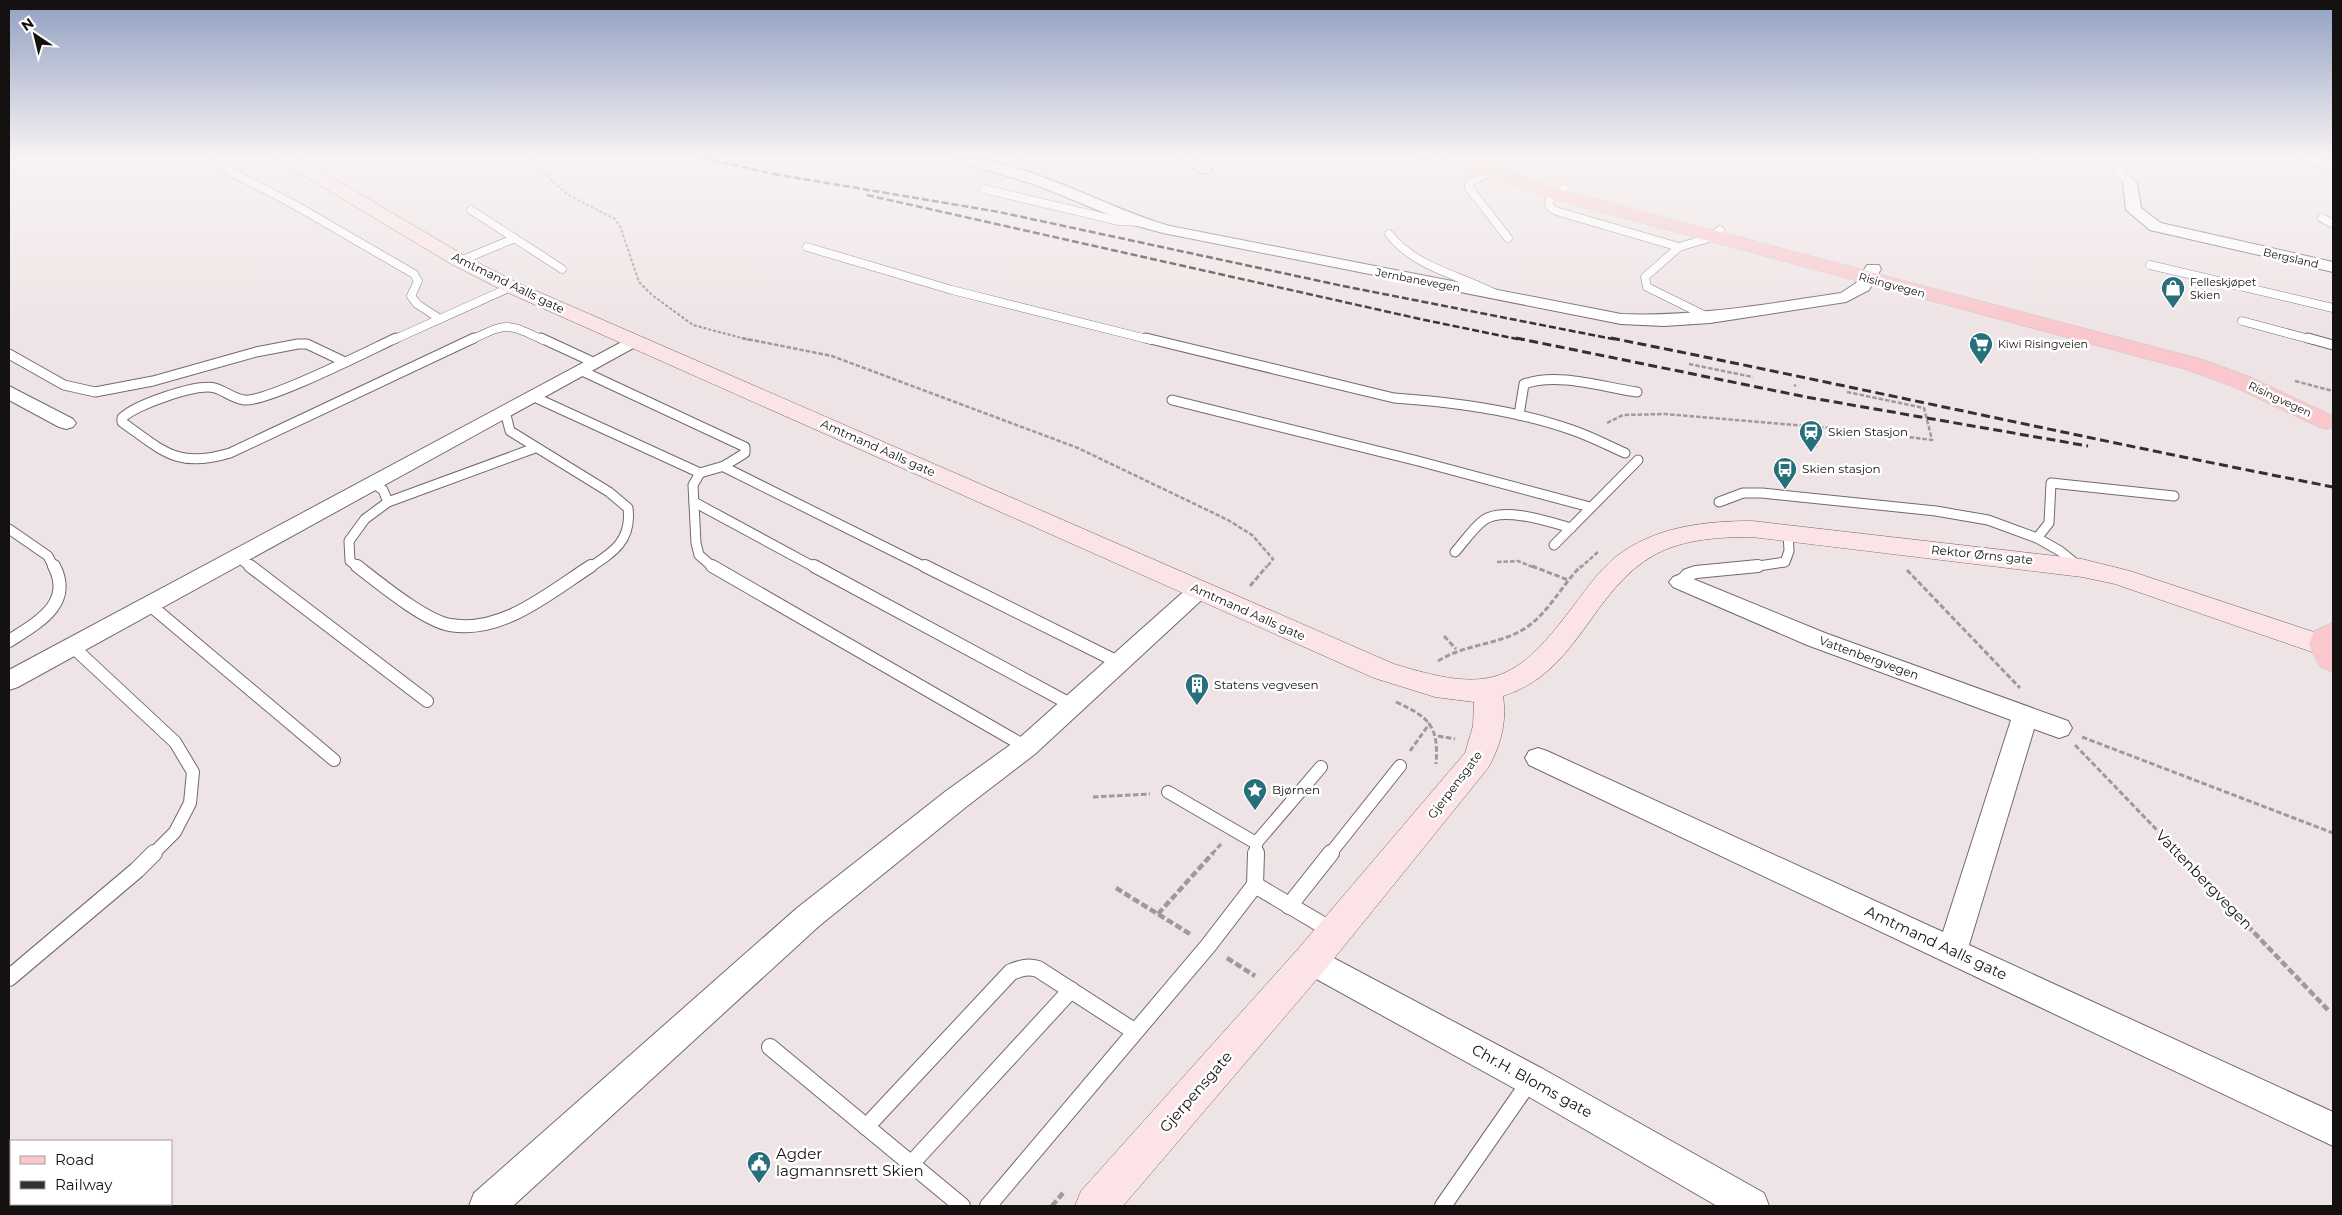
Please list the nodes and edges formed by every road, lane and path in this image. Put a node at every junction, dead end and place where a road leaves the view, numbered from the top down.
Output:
1 (311, 215) edge
2 (382, 215) edge
3 (477, 215) edge
4 (607, 215) edge
5 (1092, 215) edge
6 (1122, 215) edge
7 (1490, 215) edge
8 (1565, 215) edge
9 (1646, 215) edge
10 (2140, 215) edge
11 (2322, 218) dead end
12 (1143, 223) junction
13 (2333, 224) edge
14 (1389, 234) dead end
15 (1716, 234) junction
16 (1508, 238) dead end
17 (512, 240) junction
18 (807, 247) dead end
19 (1679, 247) junction
20 (460, 261) junction
21 (2150, 265) dead end
22 (562, 268) dead end
23 (2333, 268) edge
24 (1870, 274) junction
25 (512, 287) junction
26 (1496, 296) junction
27 (2333, 308) edge
28 (1710, 318) junction
29 (440, 319) junction
30 (2242, 321) dead end
31 (631, 342) junction
32 (2333, 345) edge
33 (9, 354) edge
34 (345, 362) junction
35 (1689, 364) dead end
36 (586, 366) junction
37 (1752, 376) dead end
38 (9, 392) edge
39 (1636, 392) dead end
40 (1847, 392) dead end
41 (532, 396) junction
42 (1172, 400) dead end
43 (505, 411) junction
44 (1520, 416) junction
45 (2332, 416) edge
46 (66, 423) dead end
47 (1812, 437) dead end
48 (1593, 438) junction
49 (535, 448) junction
50 (1816, 448) dead end
51 (1625, 454) dead end
52 (1638, 460) dead end
53 (724, 467) junction
54 (700, 473) junction
55 (373, 483) junction
56 (2174, 496) dead end
57 (388, 502) junction
58 (694, 502) junction
59 (1720, 502) dead end
60 (1590, 507) junction
61 (1571, 528) junction
62 (9, 529) edge
63 (1788, 533) junction
64 (2037, 538) junction
65 (1554, 545) dead end
66 (1604, 548) dead end
67 (1455, 552) dead end
68 (238, 557) junction
69 (1497, 562) dead end
70 (1904, 566) dead end
71 (2082, 568) junction
72 (1568, 580) junction
73 (1681, 582) joint
74 (1199, 590) junction
75 (150, 605) junction
76 (1234, 605) junction
77 (1444, 636) dead end
78 (9, 641) edge
79 (2330, 647) edge
80 (73, 648) junction
81 (1456, 649) junction
82 (1118, 662) junction
83 (1435, 664) dead end
84 (9, 681) edge
85 (1488, 690) junction
86 (1392, 700) dead end
87 (427, 701) dead end
88 (1072, 704) junction
89 (2025, 705) junction
90 (1430, 723) junction
91 (2059, 728) junction
92 (1438, 736) junction
93 (1455, 739) dead end
94 (1026, 746) junction
95 (1538, 758) dead end
96 (334, 760) dead end
97 (1400, 766) joint
98 (1321, 767) dead end
99 (1431, 770) dead end
100 (1168, 792) joint
101 (1093, 797) dead end
102 (1234, 830) junction
103 (2333, 833) edge
104 (1256, 843) junction
105 (1256, 885) junction
106 (1116, 888) dead end
107 (1289, 906) junction
108 (1158, 914) junction
109 (1335, 932) junction
110 (1208, 946) junction
111 (1952, 951) junction
112 (1311, 960) junction
113 (1263, 969) dead end
114 (1256, 976) junction
115 (9, 978) edge
116 (1249, 984) dead end
117 (1071, 990) junction
118 (2328, 1010) dead end
119 (1134, 1030) junction
120 (770, 1047) dead end
121 (1531, 1080) junction
122 (866, 1127) junction
123 (2333, 1129) edge
124 (911, 1164) junction
125 (1065, 1191) dead end
126 (488, 1206) edge
127 (962, 1206) edge
128 (988, 1206) edge
129 (1052, 1206) edge
130 (1096, 1206) edge
131 (1443, 1206) edge
132 (1751, 1206) edge

1 - 29 lane
2 - 20 main road, Amtmand Aalls gate
3 - 17 lane
4 - 76 path
5 - 12 lane
6 - 12 street, Jernbanevegen
7 - 16 lane
8 - 19 lane
9 - 15 main road, Risingvegen
10 - 23 street, Bergsland
11 - 13 lane
12 - 26 street, Jernbanevegen
14 - 26 lane
15 - 19 lane
15 - 24 main road, Risingvegen
17 - 20 lane
17 - 22 lane
18 - 44 lane
19 - 28 lane
20 - 25 main road, Amtmand Aalls gate
21 - 27 lane
24 - 28 street, Jernbanevegen
24 - 45 main road, Risingvegen
25 - 29 lane
25 - 31 main road, Amtmand Aalls gate
26 - 28 street, Jernbanevegen
29 - 34 lane
30 - 32 lane
31 - 36 street
31 - 74 main road, Amtmand Aalls gate
33 - 34 lane
34 - 36 lane
35 - 37 path
36 - 41 street
36 - 53 lane
38 - 46 street
39 - 44 lane
40 - 48 path
41 - 43 street
41 - 54 lane
42 - 60 lane
43 - 49 lane
43 - 55 street
44 - 48 lane
47 - 50 path
48 - 51 lane
49 - 57 lane
49 - 57 lane
52 - 60 lane
53 - 54 lane
53 - 82 lane
54 - 58 lane
55 - 57 lane
55 - 68 street
56 - 64 lane
58 - 88 lane
58 - 94 lane
59 - 64 lane
60 - 61 lane
61 - 65 lane
61 - 67 lane
62 - 78 lane
63 - 71 main road, Rektor Ørns gate
63 - 73 lane
63 - 85 main road, Rektor Ørns gate
64 - 71 lane
66 - 72 path
68 - 75 street
68 - 87 lane
69 - 72 path
70 - 89 path
71 - 79 main road, Rektor Ørns gate
72 - 81 path
73 - 89 street, Vattenbergvegen
74 - 76 main road, Amtmand Aalls gate
74 - 82 street
75 - 80 street
75 - 96 lane
76 - 85 main road, Amtmand Aalls gate
77 - 81 path
80 - 84 street
80 - 115 lane
81 - 83 path
82 - 88 street
85 - 109 main road, Gjerpensgate
86 - 90 path
88 - 94 street
89 - 91 street, Vattenbergvegen
89 - 111 street
90 - 92 path
90 - 97 path
91 - 103 path
91 - 118 path, Vattenbergvegen
92 - 93 path
92 - 99 path
94 - 126 street
95 - 111 street, Amtmand Aalls gate
97 - 107 lane
98 - 104 lane
100 - 101 path
100 - 102 lane
102 - 104 lane
102 - 108 path
104 - 105 lane
105 - 107 lane
105 - 110 lane
106 - 108 path
107 - 109 lane
108 - 110 path
109 - 112 main road, Gjerpensgate
110 - 114 path
110 - 119 lane
111 - 123 street, Amtmand Aalls gate
112 - 121 street, Chr.H. Bloms gate
112 - 130 main road, Gjerpensgate
113 - 114 path
114 - 116 path
117 - 119 lane
117 - 122 lane
117 - 124 lane
119 - 128 lane
120 - 122 lane
121 - 131 lane
121 - 132 street, Chr.H. Bloms gate
122 - 124 lane
124 - 127 lane
125 - 129 path

